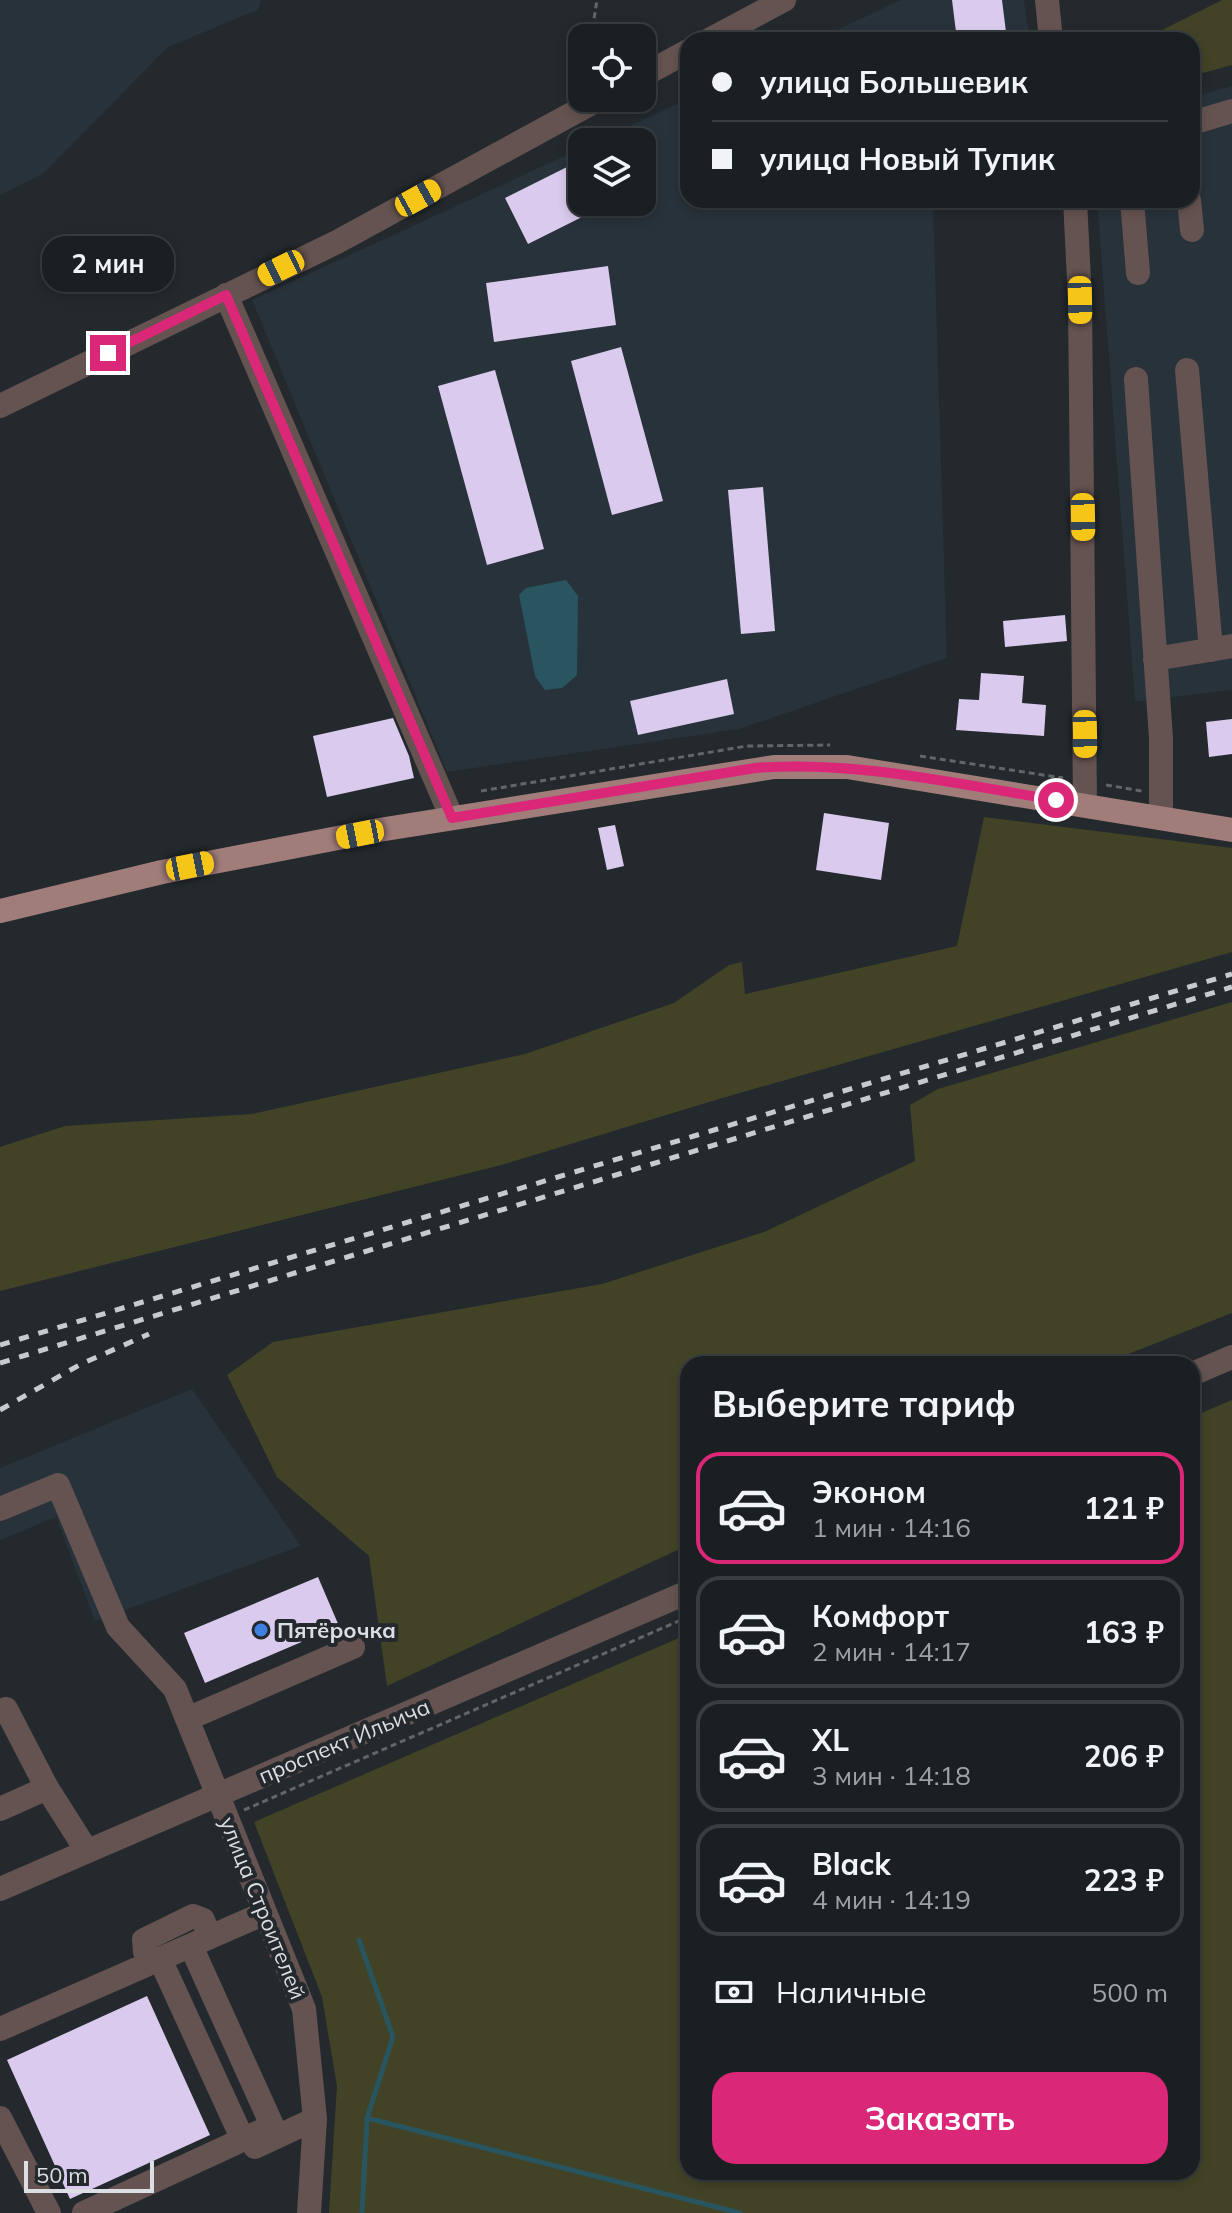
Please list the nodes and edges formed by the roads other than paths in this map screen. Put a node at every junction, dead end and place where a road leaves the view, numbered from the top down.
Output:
1 (784, 0) edge
2 (1047, 0) edge
3 (724, 32) edge
4 (1050, 32) edge
5 (680, 55) edge
6 (656, 68) edge
7 (1232, 111) edge
8 (575, 112) edge
9 (1200, 121) edge
10 (1075, 208) edge
11 (1133, 208) edge
12 (1190, 208) edge
13 (1192, 230) dead end
14 (1138, 273) dead end
15 (226, 295) junction
16 (1187, 370) dead end
17 (1136, 379) dead end
18 (0, 406) edge
19 (1221, 648) edge
20 (1155, 659) junction
21 (1085, 805) junction
22 (452, 818) junction
23 (1161, 818) junction
24 (1232, 830) edge
25 (0, 911) edge
26 (1232, 1357) edge
27 (1200, 1371) edge
28 (0, 1509) edge
29 (680, 1596) edge
30 (353, 1647) dead end
31 (0, 1712) edge
32 (187, 1719) junction
33 (47, 1788) junction
34 (222, 1807) junction
35 (0, 1809) edge
36 (87, 1851) junction
37 (0, 1889) edge
38 (265, 1913) junction
39 (200, 1942) junction
40 (155, 1961) junction
41 (0, 2029) edge
42 (0, 2118) edge
43 (315, 2119) junction
44 (243, 2140) junction
45 (49, 2213) edge
46 (84, 2213) edge
47 (115, 2213) edge
48 (309, 2213) edge

1 - 3 street
2 - 4 street
5 - 6 street
7 - 9 street
8 - 15 street
10 - 21 street
11 - 14 street
12 - 13 street
15 - 18 street
15 - 22 street
16 - 19 street
17 - 20 street
19 - 20 street
20 - 23 street
21 - 22 main road
21 - 23 main road
22 - 25 main road
23 - 24 main road
26 - 27 street
28 - 32 street, улица Строителей
29 - 34 street, проспект Ильича
30 - 32 street
31 - 33 street
32 - 34 street, улица Строителей
33 - 35 street
33 - 36 street
34 - 36 street, проспект Ильича
34 - 38 street, улица Строителей
36 - 37 street, проспект Ильича
38 - 39 street
38 - 43 street, улица Строителей
39 - 40 street
39 - 44 street
40 - 41 street
40 - 44 street
42 - 45 street
43 - 47 street
43 - 48 street, улица Строителей
44 - 46 street

